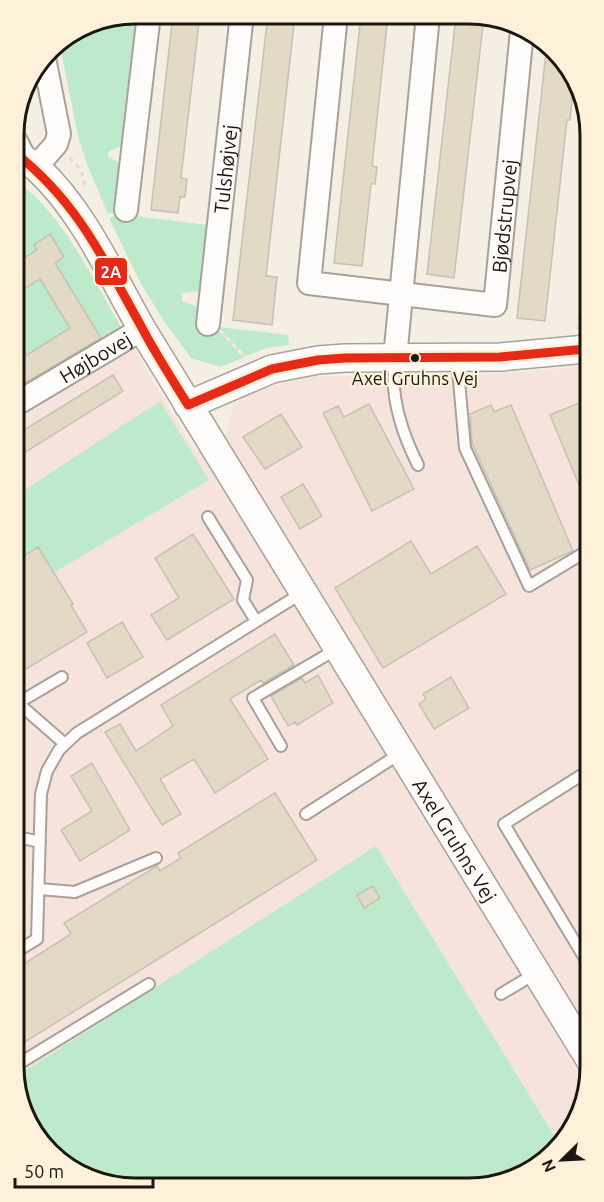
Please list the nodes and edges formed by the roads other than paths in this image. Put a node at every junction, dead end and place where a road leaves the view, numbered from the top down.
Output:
1 (148, 24) edge
2 (241, 24) edge
3 (335, 24) edge
4 (427, 24) edge
5 (521, 37) edge
6 (44, 72) edge
7 (24, 162) edge
8 (24, 164) edge
9 (126, 210) dead end
10 (400, 294) junction
11 (208, 324) road end
12 (142, 329) junction
13 (580, 350) edge
14 (457, 357) junction
15 (395, 358) junction
16 (24, 399) edge
17 (188, 405) junction
18 (418, 465) dead end
19 (208, 517) dead end
20 (580, 555) edge
21 (303, 593) junction
22 (256, 621) junction
23 (337, 649) junction
24 (62, 677) dead end
25 (24, 699) edge
26 (24, 708) edge
27 (65, 744) junction
28 (281, 746) dead end
29 (401, 753) junction
30 (580, 776) edge
31 (306, 814) dead end
32 (24, 838) edge
33 (40, 842) junction
34 (156, 858) dead end
35 (39, 889) junction
36 (24, 947) edge
37 (580, 951) edge
38 (537, 973) junction
39 (149, 984) dead end
40 (501, 994) dead end
41 (580, 1044) edge
42 (24, 1061) edge

1 - 9 street
2 - 11 street, Tulshøjvej
3 - 10 street, Bjødstrupvej
4 - 10 street
5 - 10 street, Bjødstrupvej
6 - 7 street
8 - 12 street, Axel Gruhns Vej
10 - 15 street
12 - 16 street, Højbovej
12 - 17 street, Axel Gruhns Vej
13 - 14 street
14 - 15 street
14 - 20 lane
15 - 17 street
15 - 18 lane
17 - 21 street, Axel Gruhns Vej
19 - 22 lane
21 - 22 lane
21 - 23 street, Axel Gruhns Vej
22 - 27 lane
23 - 28 lane
23 - 29 street, Axel Gruhns Vej
24 - 25 lane
26 - 27 lane
27 - 33 lane
29 - 31 lane
29 - 38 street, Axel Gruhns Vej
30 - 37 lane
32 - 33 lane
33 - 35 lane
34 - 35 lane
35 - 36 lane
38 - 40 lane
38 - 41 street, Axel Gruhns Vej
39 - 42 lane

